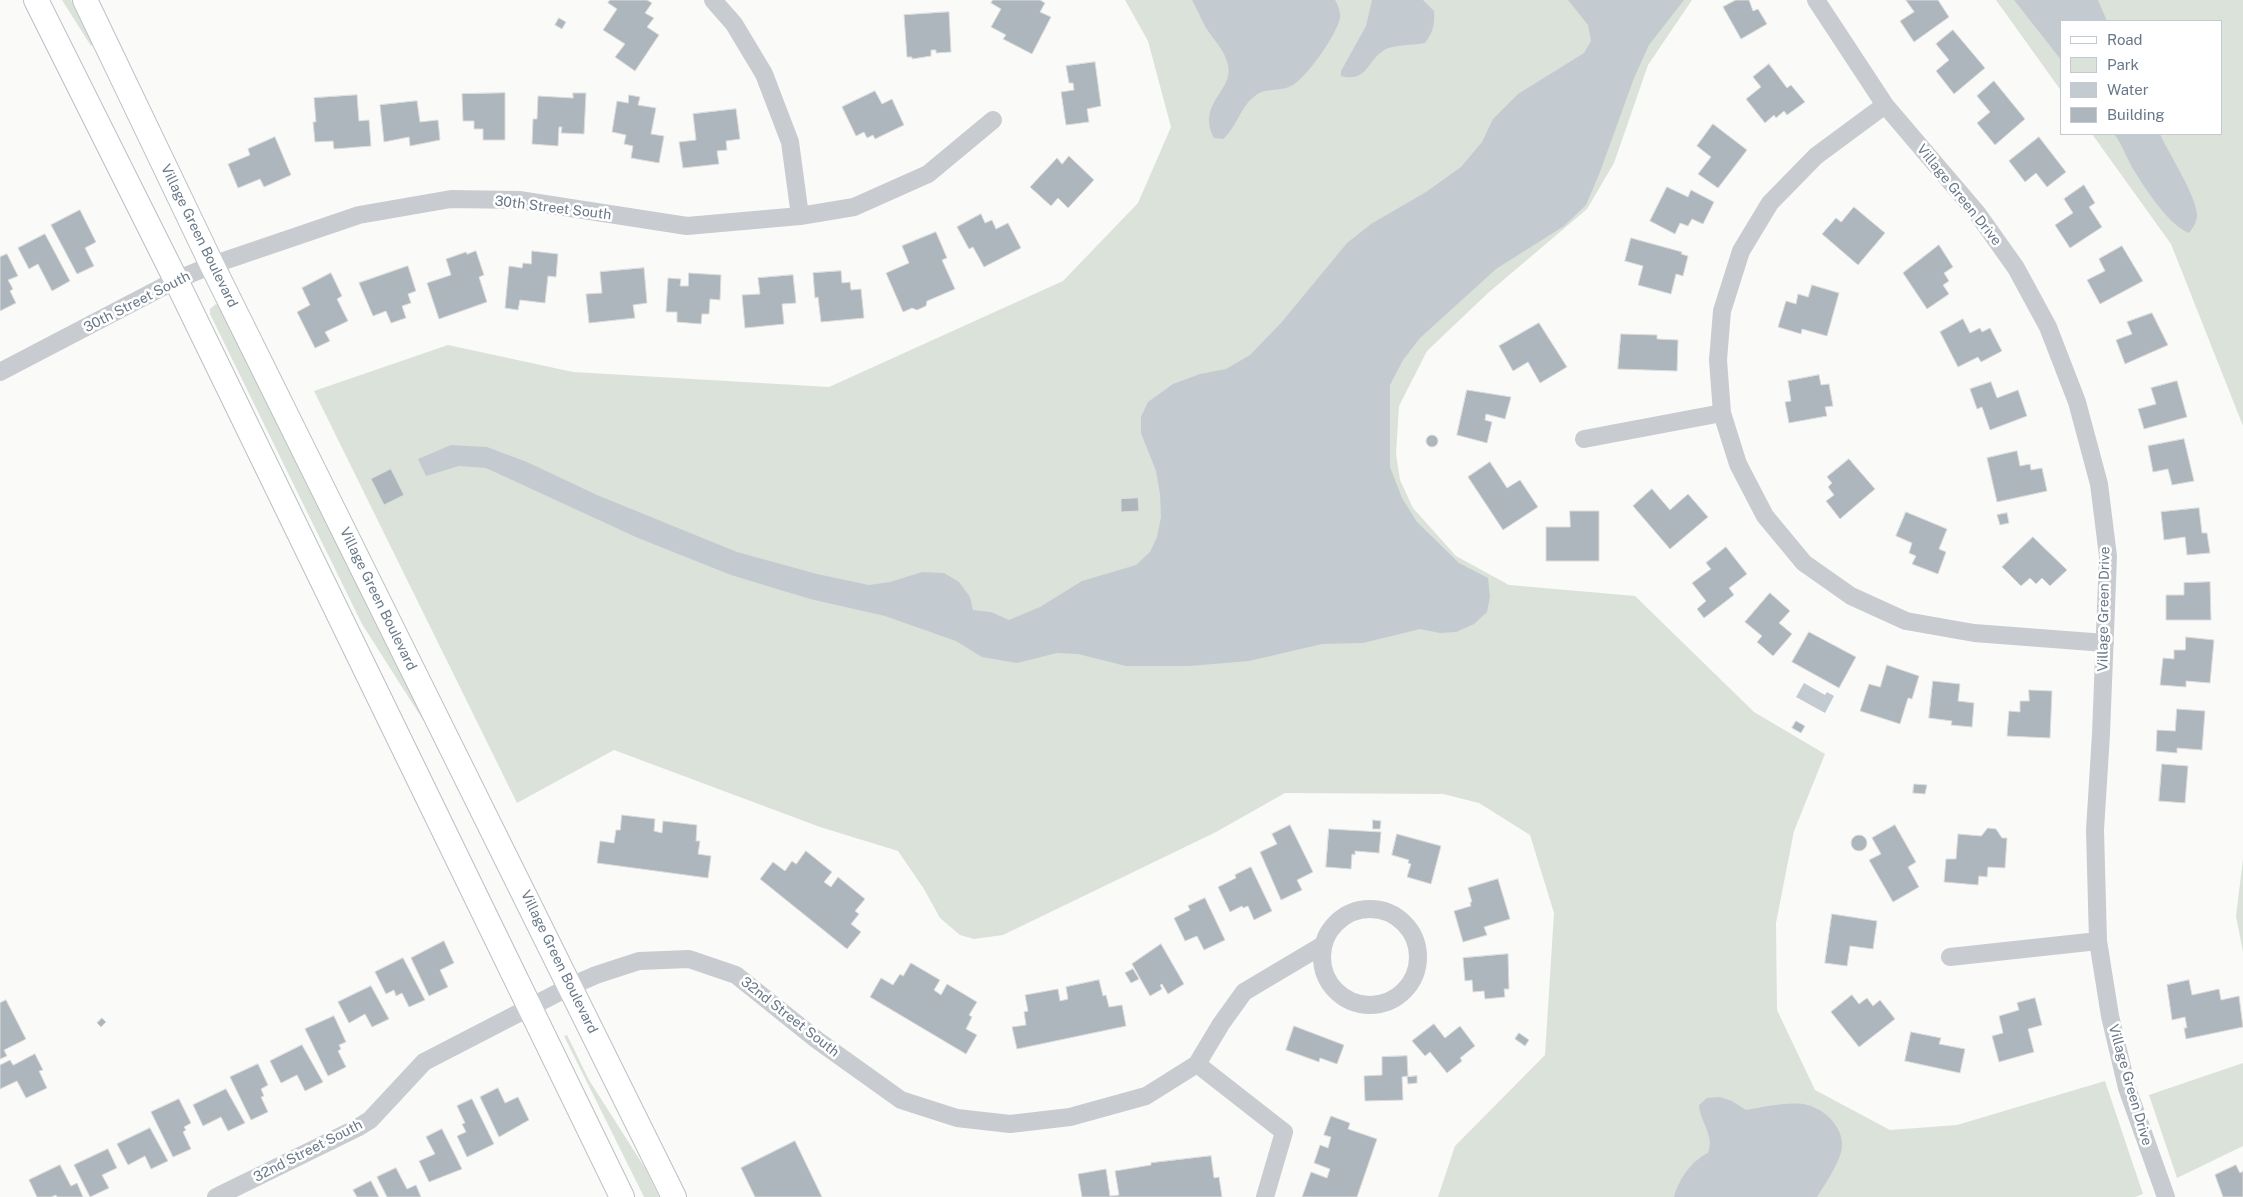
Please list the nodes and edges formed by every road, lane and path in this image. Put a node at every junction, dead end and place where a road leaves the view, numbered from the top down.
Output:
1 (36, 0) edge
2 (85, 0) edge
3 (713, 0) edge
4 (1816, 0) edge
5 (1885, 105) junction
6 (993, 120) dead end
7 (800, 216) junction
8 (212, 265) junction
9 (176, 280) junction
10 (0, 372) edge
11 (1722, 413) junction
12 (1584, 439) dead end
13 (2105, 643) junction
14 (2098, 941) junction
15 (1323, 945) junction
16 (1950, 957) dead end
17 (571, 986) junction
18 (529, 1008) junction
19 (1197, 1064) junction
20 (216, 1197) edge
21 (622, 1197) edge
22 (674, 1197) edge
23 (1265, 1197) edge
24 (2166, 1197) edge

1 - 9 street
2 - 8 street, Village Green Boulevard
3 - 7 street
4 - 5 street, Village Green Drive
5 - 11 street
5 - 13 street, Village Green Drive
6 - 7 street, 30th Street South
7 - 8 street, 30th Street South
8 - 9 street, 30th Street South
8 - 17 street, Village Green Boulevard
9 - 10 street, 30th Street South
9 - 18 street
11 - 12 street
11 - 13 street
13 - 14 street, Village Green Drive
14 - 16 street
14 - 24 street, Village Green Drive
15 - 15 street, 32nd Street South
15 - 19 street, 32nd Street South
17 - 18 street, 32nd Street South
17 - 19 street, 32nd Street South
17 - 22 street, Village Green Boulevard
18 - 20 street, 32nd Street South
18 - 21 street
19 - 23 street

